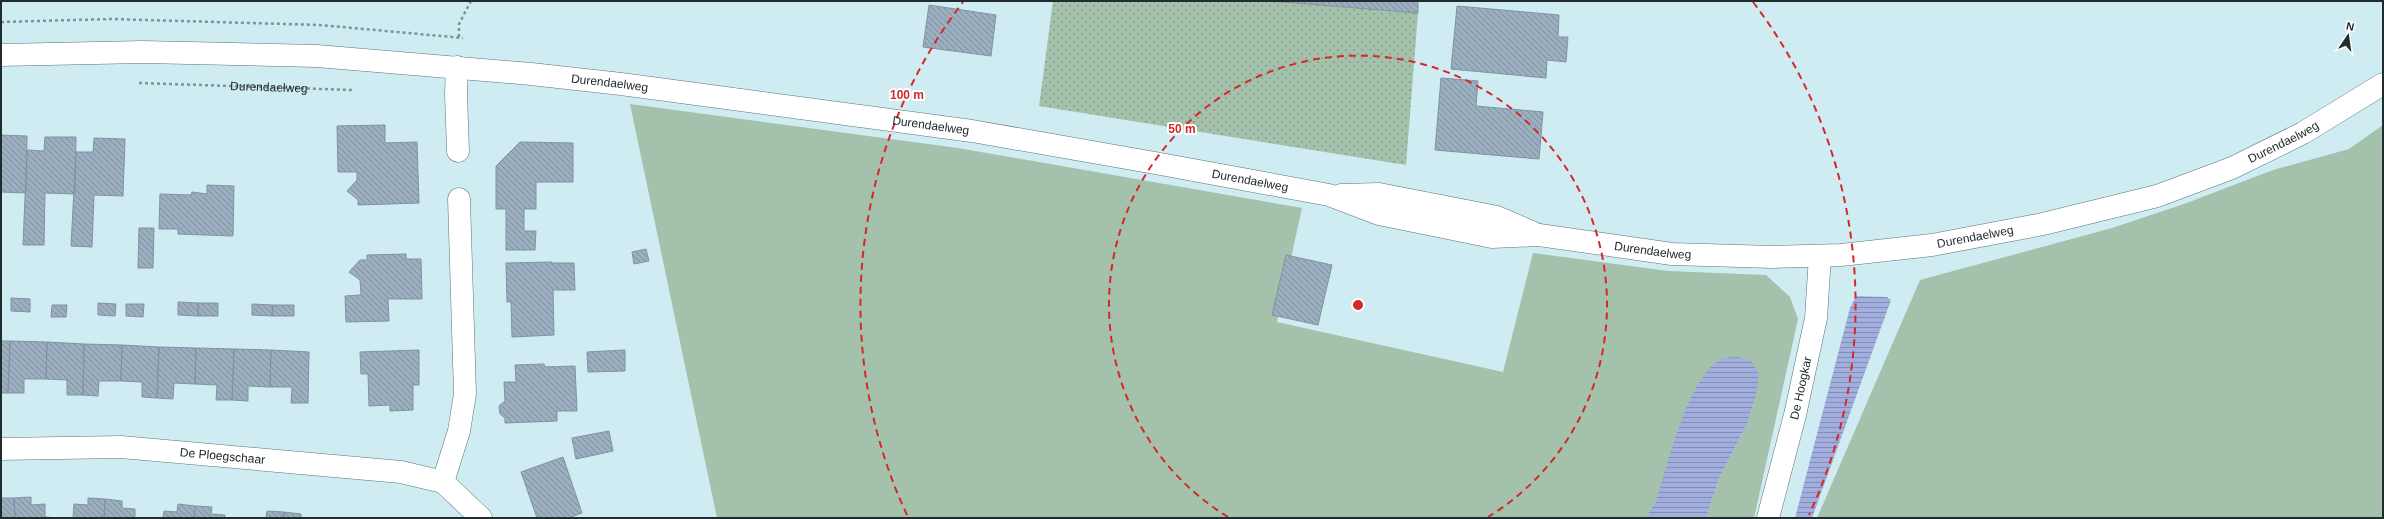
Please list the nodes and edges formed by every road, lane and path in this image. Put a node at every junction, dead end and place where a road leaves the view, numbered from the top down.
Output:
1 (471, 1) edge
2 (1, 56) edge
3 (457, 67) junction
4 (136, 83) dead end
5 (2383, 84) edge
6 (358, 90) dead end
7 (458, 151) dead end
8 (459, 199) dead end
9 (1820, 256) junction
10 (1, 449) edge
11 (443, 482) junction
12 (481, 518) edge
13 (1768, 518) edge

1 - 3 path
2 - 3 street, Durendaelweg
3 - 7 street
3 - 9 street, Durendaelweg
4 - 6 path, Durendaelweg
5 - 9 street, Durendaelweg
8 - 11 street
9 - 13 street, De Hoogkar
10 - 11 street, De Ploegschaar
11 - 12 street

